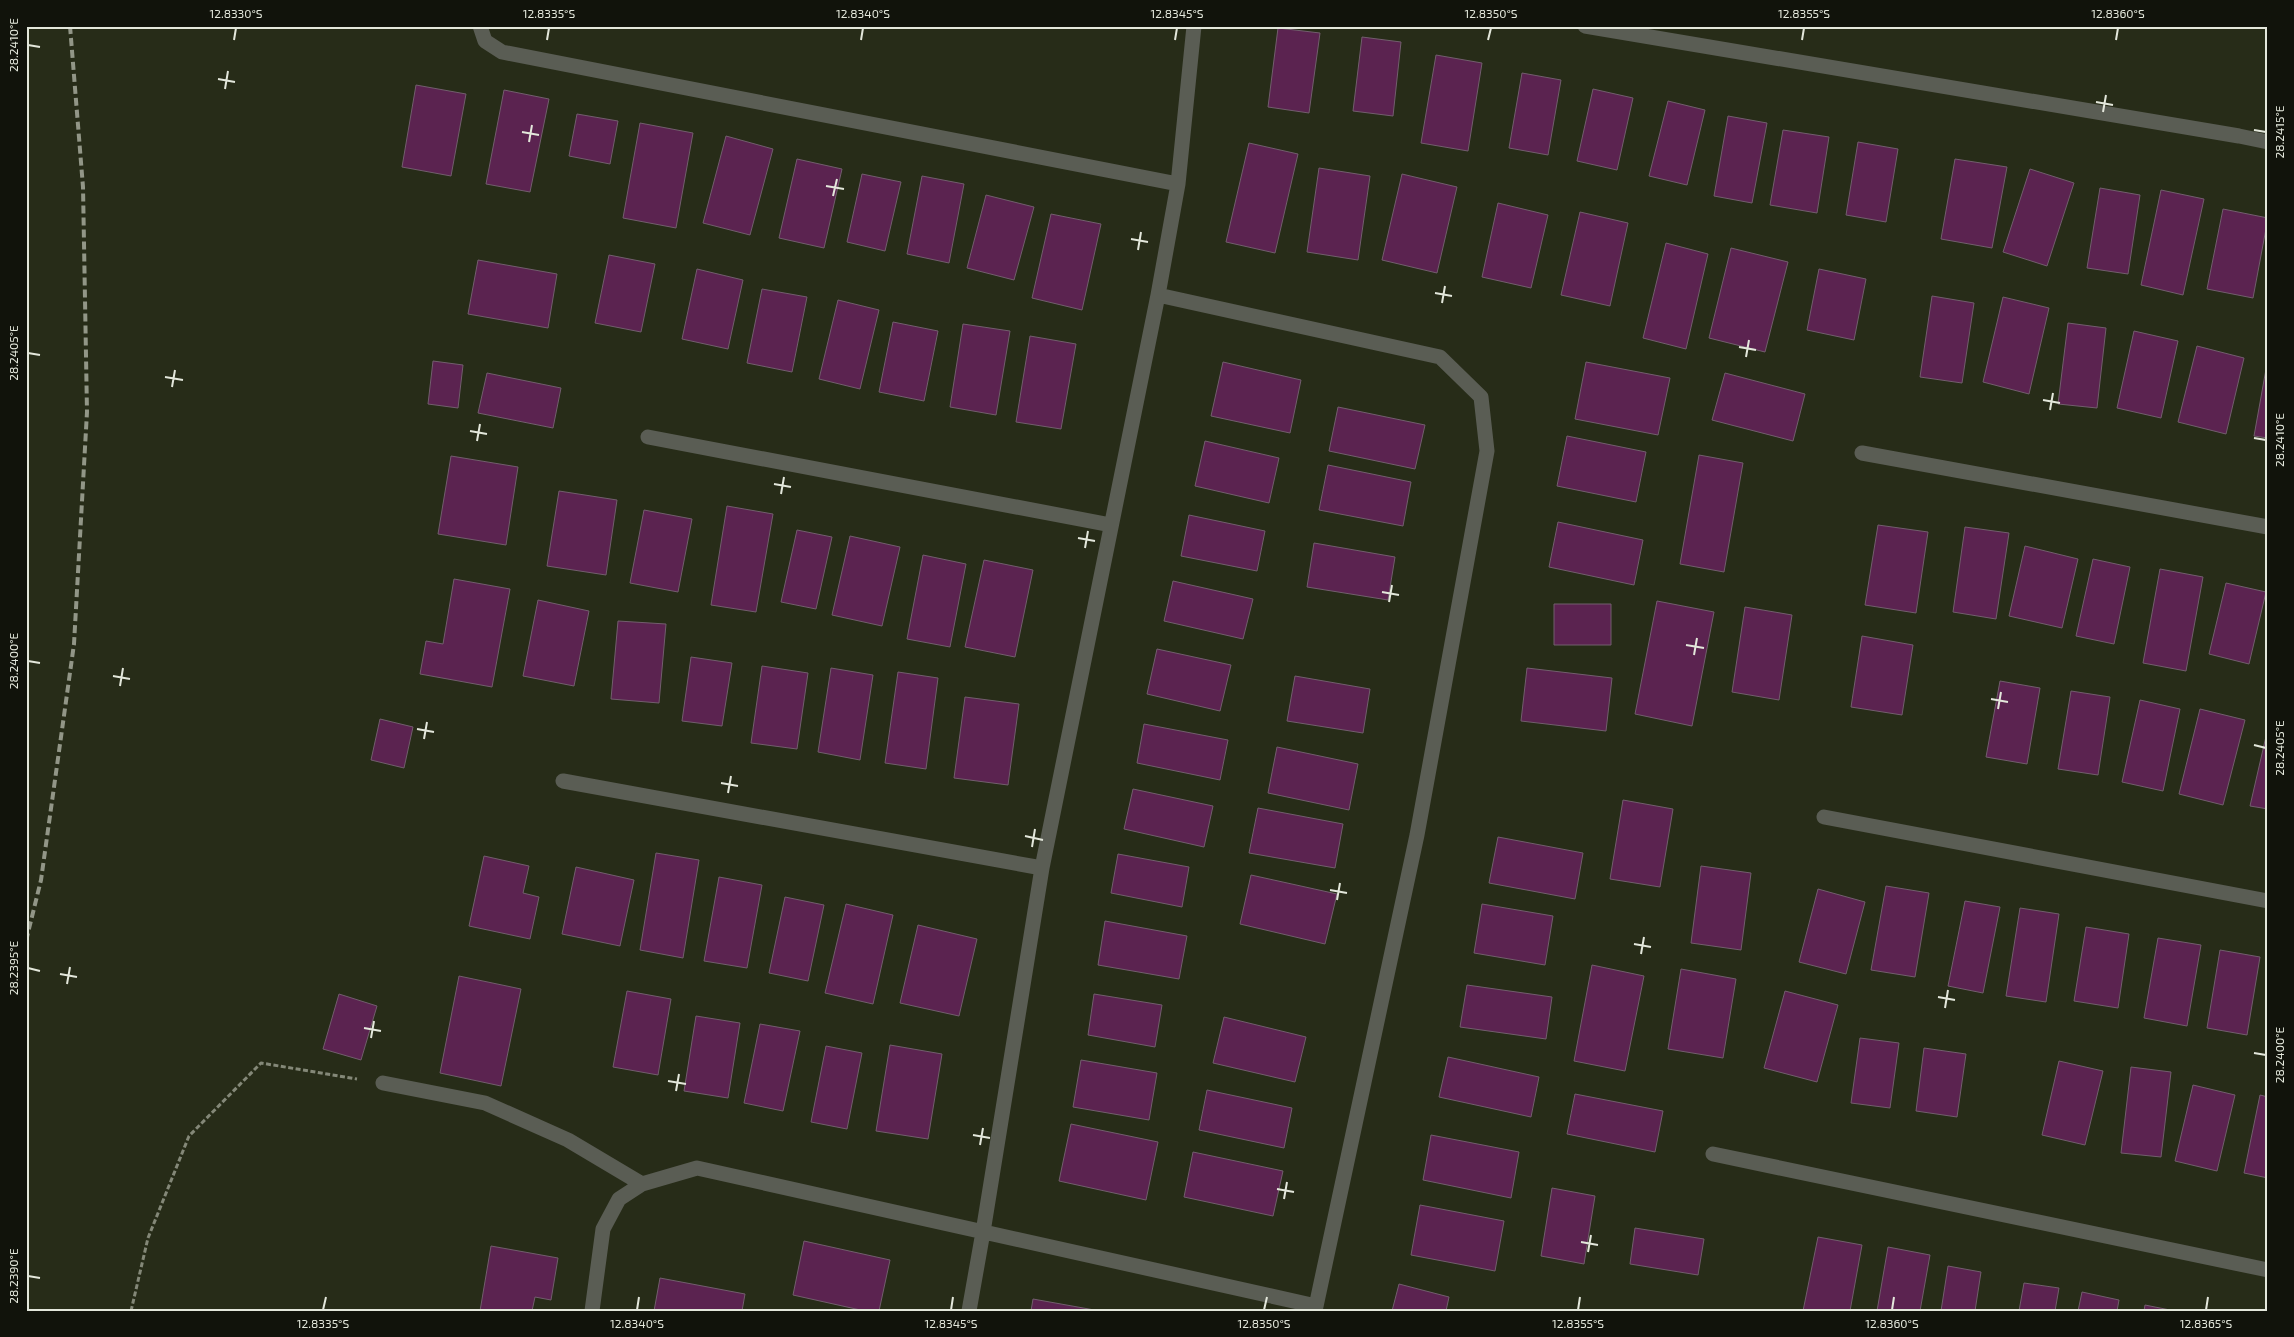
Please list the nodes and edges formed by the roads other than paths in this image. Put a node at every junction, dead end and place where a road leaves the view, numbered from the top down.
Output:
1 (480, 26) edge
2 (1194, 26) edge
3 (1586, 26) edge
4 (2268, 142) edge
5 (1178, 184) junction
6 (1158, 295) junction
7 (648, 438) dead end
8 (1862, 453) dead end
9 (1110, 525) junction
10 (2268, 527) edge
11 (564, 781) dead end
12 (1824, 817) dead end
13 (1042, 868) junction
14 (2268, 901) edge
15 (383, 1083) road end
16 (1714, 1154) dead end
17 (642, 1184) junction
18 (983, 1232) junction
19 (2268, 1270) edge
20 (1316, 1309) edge
21 (592, 1311) edge
22 (969, 1311) edge

1 - 5 street
2 - 5 street
3 - 4 street
5 - 6 street
6 - 9 street
6 - 20 street
7 - 9 street
8 - 10 street
9 - 13 street
11 - 13 street
12 - 14 street
13 - 18 street
15 - 17 street
16 - 19 street
17 - 18 street
17 - 21 street
18 - 20 street
18 - 22 street

